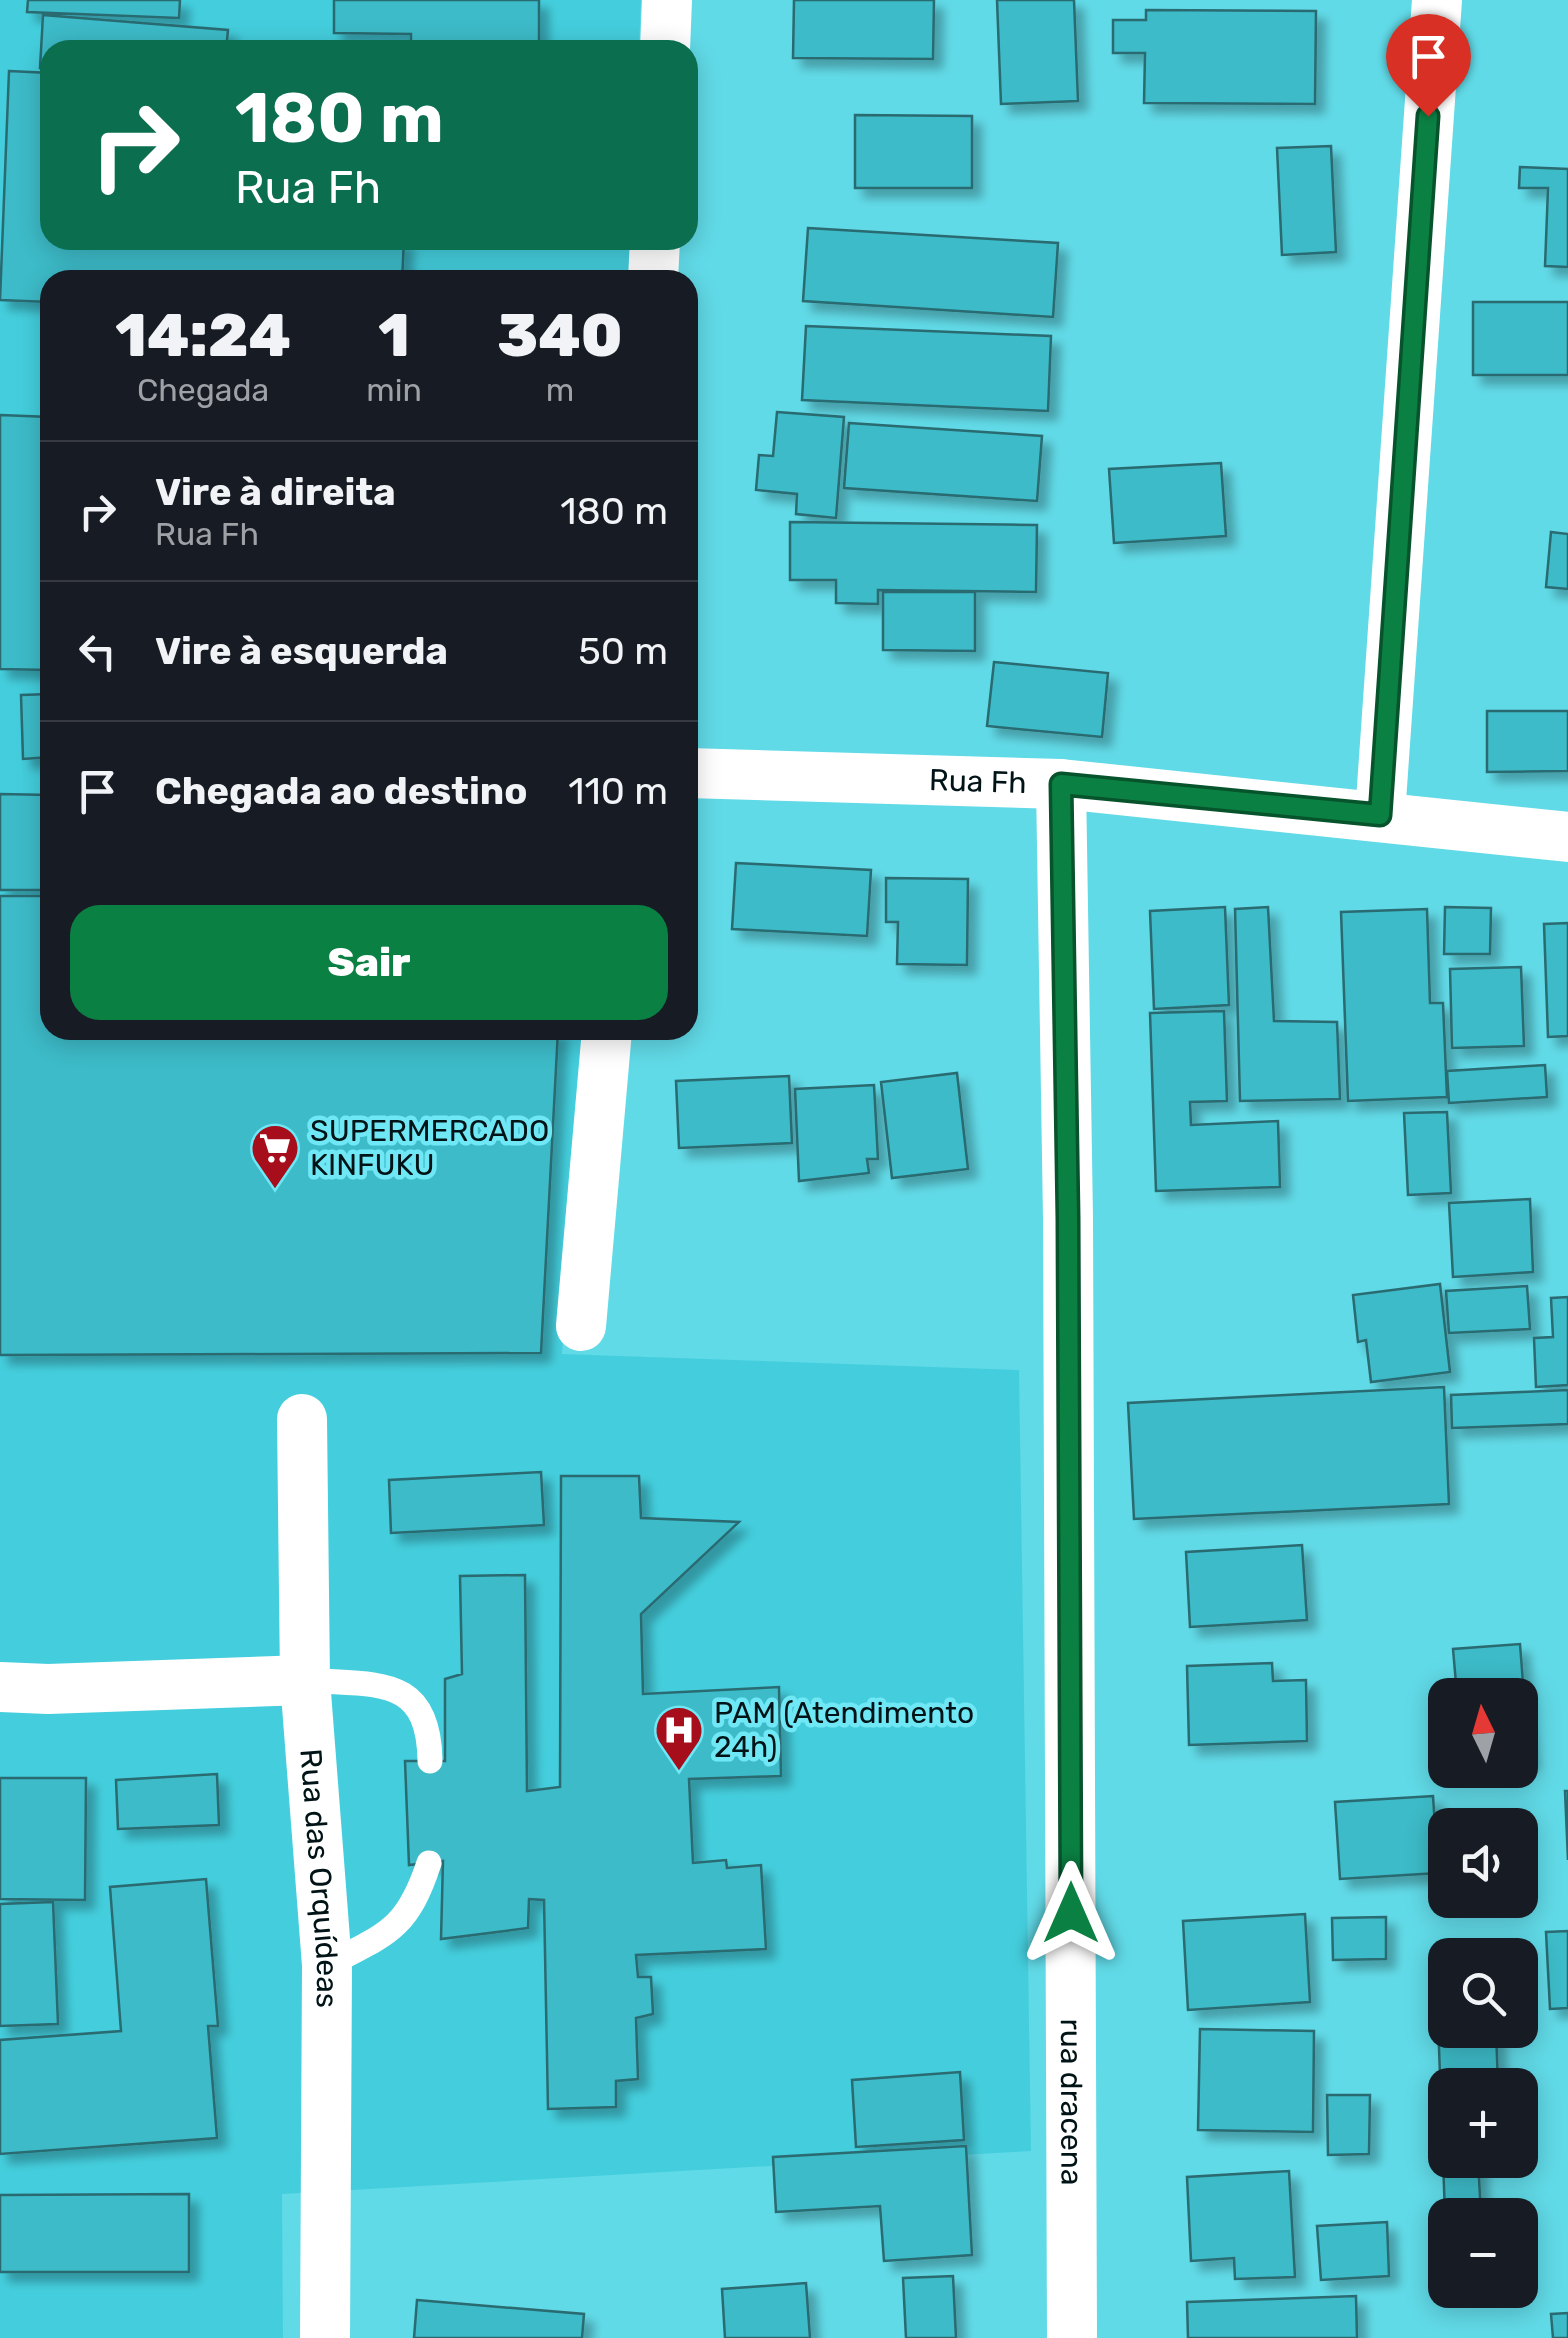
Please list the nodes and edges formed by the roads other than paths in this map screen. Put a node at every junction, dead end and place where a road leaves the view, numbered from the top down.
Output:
1 (667, 0) edge
2 (1436, 0) edge
3 (665, 40) edge
4 (698, 773) edge
5 (1061, 784) junction
6 (1380, 815) junction
7 (1568, 837) edge
8 (606, 1040) edge
9 (581, 1326) dead end
10 (302, 1420) dead end
11 (305, 1680) junction
12 (0, 1687) edge
13 (430, 1761) dead end
14 (429, 1862) dead end
15 (328, 1966) junction
16 (324, 2338) edge
17 (1072, 2338) edge

1 - 3 street
2 - 6 street
4 - 5 street, Rua Fh
5 - 6 street, Rua Fh
5 - 17 street, rua dracena
6 - 7 street, Rua Fh
8 - 9 street
10 - 11 street, Rua das Orquídeas
11 - 12 street
11 - 13 lane
11 - 15 street, Rua das Orquídeas
14 - 15 lane
15 - 16 street, Rua das Orquídeas

